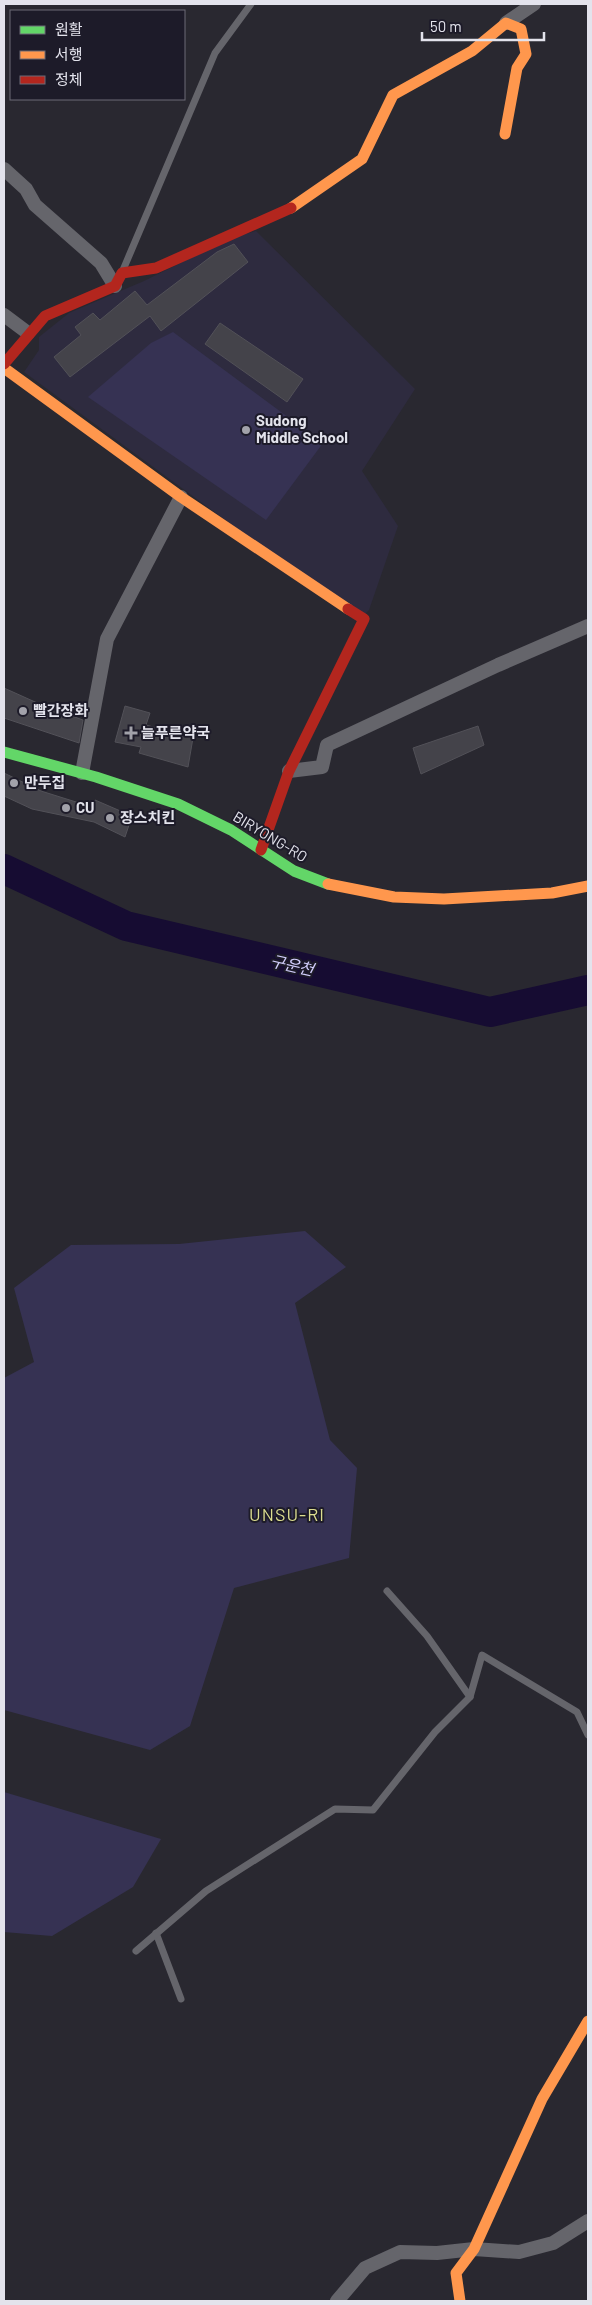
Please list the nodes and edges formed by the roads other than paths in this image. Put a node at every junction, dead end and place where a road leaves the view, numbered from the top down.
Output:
1 (251, 4) edge
2 (534, 4) edge
3 (506, 23) junction
4 (505, 134) dead end
5 (4, 169) edge
6 (122, 272) junction
7 (115, 286) junction
8 (4, 316) edge
9 (28, 332) junction
10 (4, 364) edge
11 (4, 368) edge
12 (182, 497) junction
13 (588, 626) edge
14 (4, 752) edge
15 (289, 771) junction
16 (82, 773) junction
17 (261, 850) junction
18 (588, 886) edge
19 (386, 1591) dead end
20 (470, 1697) junction
21 (588, 1735) edge
22 (156, 1934) junction
23 (136, 1951) dead end
24 (181, 1998) dead end
25 (588, 2021) edge
26 (588, 2221) edge
27 (474, 2249) junction
28 (337, 2301) edge
29 (460, 2301) edge

1 - 6 lane
2 - 3 street
3 - 4 street
3 - 6 street
5 - 7 street
6 - 7 street
7 - 9 street
8 - 9 street
9 - 10 street
11 - 12 street
12 - 15 street
12 - 16 street
13 - 15 street
14 - 16 street, BIRYONG-RO
15 - 17 street
16 - 17 street, BIRYONG-RO
17 - 18 street, BIRYONG-RO
19 - 20 lane
20 - 21 lane
20 - 22 lane
22 - 23 lane
22 - 24 lane
25 - 27 street
26 - 27 street
27 - 28 street
27 - 29 street

